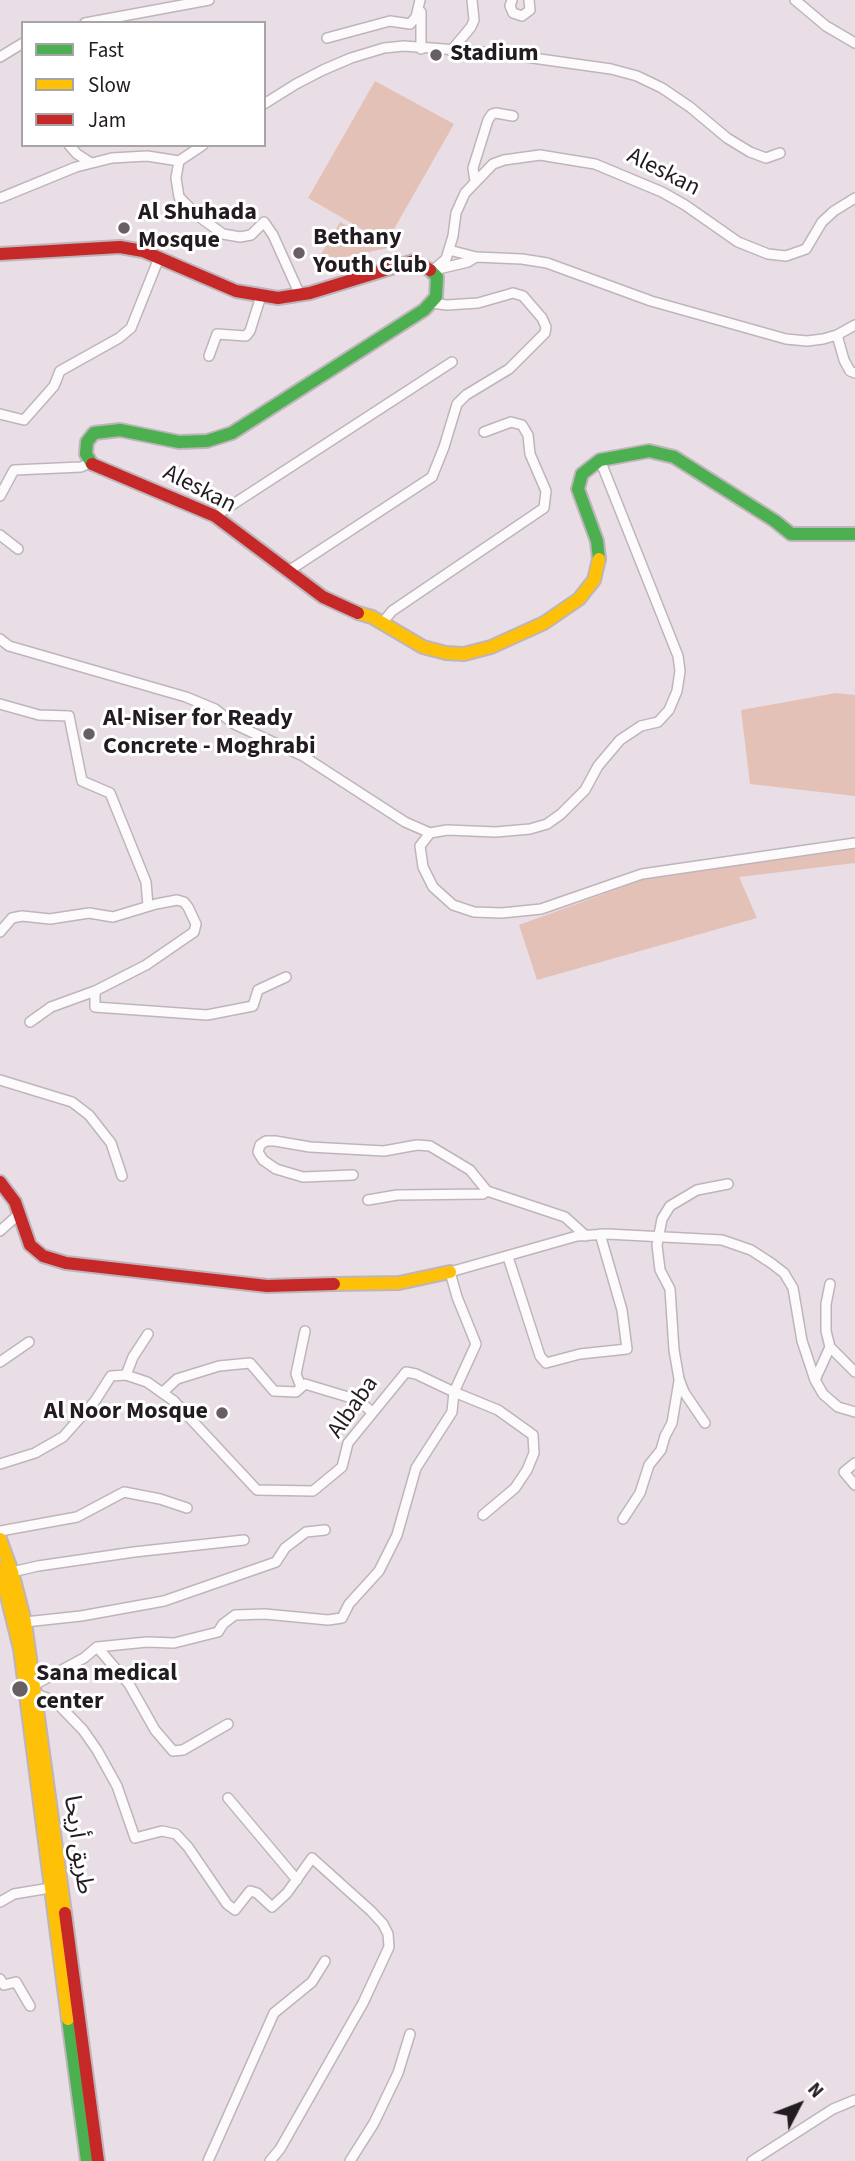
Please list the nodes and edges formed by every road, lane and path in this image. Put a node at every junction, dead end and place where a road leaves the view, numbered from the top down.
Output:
1 (204, 0) edge
2 (420, 0) edge
3 (472, 0) edge
4 (529, 0) edge
5 (795, 0) edge
6 (508, 1) edge
7 (95, 21) edge
8 (327, 38) dead end
9 (855, 43) edge
10 (21, 44) edge
11 (421, 49) junction
12 (451, 51) junction
13 (0, 58) edge
14 (266, 103) edge
15 (513, 116) dead end
16 (71, 147) edge
17 (200, 147) edge
18 (780, 153) dead end
19 (179, 161) junction
20 (91, 163) junction
21 (475, 181) junction
22 (0, 198) edge
23 (855, 198) edge
24 (449, 250) junction
25 (0, 254) edge
26 (159, 257) junction
27 (476, 257) junction
28 (432, 271) junction
29 (300, 295) junction
30 (261, 296) junction
31 (431, 303) junction
32 (855, 325) edge
33 (837, 335) junction
34 (209, 356) dead end
35 (452, 362) dead end
36 (855, 373) edge
37 (0, 414) edge
38 (484, 432) dead end
39 (600, 460) junction
40 (90, 463) junction
41 (0, 496) edge
42 (215, 516) junction
43 (855, 534) edge
44 (0, 535) edge
45 (18, 549) dead end
46 (289, 570) junction
47 (383, 622) junction
48 (0, 639) edge
49 (0, 704) edge
50 (430, 833) junction
51 (855, 843) edge
52 (148, 906) junction
53 (0, 932) edge
54 (286, 977) dead end
55 (95, 991) junction
56 (30, 1022) dead end
57 (0, 1080) edge
58 (122, 1175) dead end
59 (353, 1175) dead end
60 (0, 1182) edge
61 (728, 1184) dead end
62 (487, 1191) junction
63 (368, 1200) dead end
64 (19, 1214) junction
65 (0, 1231) edge
66 (600, 1234) junction
67 (659, 1235) junction
68 (586, 1236) junction
69 (508, 1256) junction
70 (450, 1272) junction
71 (830, 1284) dead end
72 (305, 1331) dead end
73 (148, 1334) dead end
74 (29, 1342) dead end
75 (830, 1347) junction
76 (0, 1362) edge
77 (855, 1372) edge
78 (126, 1375) junction
79 (679, 1380) junction
80 (815, 1380) junction
81 (301, 1387) junction
82 (454, 1392) junction
83 (162, 1393) junction
84 (372, 1412) junction
85 (855, 1412) edge
86 (705, 1423) dead end
87 (855, 1463) edge
88 (0, 1464) edge
89 (855, 1485) edge
90 (187, 1508) dead end
91 (483, 1515) dead end
92 (623, 1519) dead end
93 (325, 1530) dead end
94 (0, 1531) edge
95 (0, 1539) edge
96 (244, 1540) dead end
97 (6, 1570) edge
98 (5, 1606) edge
99 (24, 1622) junction
100 (97, 1647) junction
101 (35, 1689) junction
102 (228, 1724) dead end
103 (228, 1798) dead end
104 (297, 1880) junction
105 (50, 1888) junction
106 (0, 1902) edge
107 (325, 1961) dead end
108 (0, 1979) edge
109 (30, 2006) dead end
110 (410, 2034) dead end
111 (855, 2100) edge
112 (87, 2161) edge
113 (98, 2161) edge
114 (208, 2161) edge
115 (270, 2161) edge
116 (350, 2161) edge
117 (752, 2161) edge

1 - 7 street
2 - 8 street
2 - 11 street
3 - 12 street
4 - 6 street
5 - 9 street
10 - 13 street
11 - 12 street
11 - 14 street
12 - 18 street
15 - 21 street
16 - 20 street
17 - 19 street
19 - 20 street
19 - 29 street
20 - 22 street
21 - 23 street, Aleskan
21 - 24 street, Aleskan
24 - 27 street
24 - 28 street, Aleskan
25 - 26 street
26 - 30 street
26 - 37 street
27 - 28 street
27 - 33 street
28 - 29 street
28 - 31 street
29 - 30 street
30 - 34 street
31 - 40 street, Aleskan
31 - 46 street
32 - 33 street
33 - 36 street
35 - 42 street
38 - 47 street
39 - 43 street
39 - 47 street, Aleskan
39 - 50 street
40 - 41 street
40 - 42 street, Aleskan
42 - 46 street, Aleskan
44 - 45 street
46 - 47 street, Aleskan
48 - 50 street
49 - 52 street
50 - 51 street
52 - 53 street
52 - 55 street
54 - 55 street
55 - 56 street
57 - 58 street
59 - 62 street
60 - 64 street
61 - 67 street
62 - 63 street
62 - 68 street
64 - 65 street
64 - 70 street
66 - 67 street
66 - 68 street
66 - 69 street
67 - 79 street
67 - 80 street
68 - 69 street
69 - 70 street
70 - 82 street
71 - 75 street
72 - 81 street
73 - 78 street
74 - 76 street
75 - 77 street
75 - 80 street
78 - 83 street, Albaba
78 - 88 street
79 - 86 street
79 - 92 street
80 - 85 street
81 - 83 street
81 - 84 street
82 - 84 street, Albaba
82 - 91 street
82 - 100 street
83 - 84 street, Albaba
87 - 89 street
90 - 94 street
93 - 99 street
95 - 97 street, طريق أريحا
96 - 97 street
97 - 98 street, طريق أريحا
97 - 99 street, طريق أريحا
98 - 105 street, طريق أريحا
99 - 101 street, طريق أريحا
100 - 101 street
100 - 102 street
101 - 104 street
101 - 113 street, طريق أريحا
103 - 104 street
104 - 115 street
105 - 106 street
105 - 112 street, طريق أريحا
107 - 114 street
108 - 109 street
110 - 116 street
111 - 117 street

